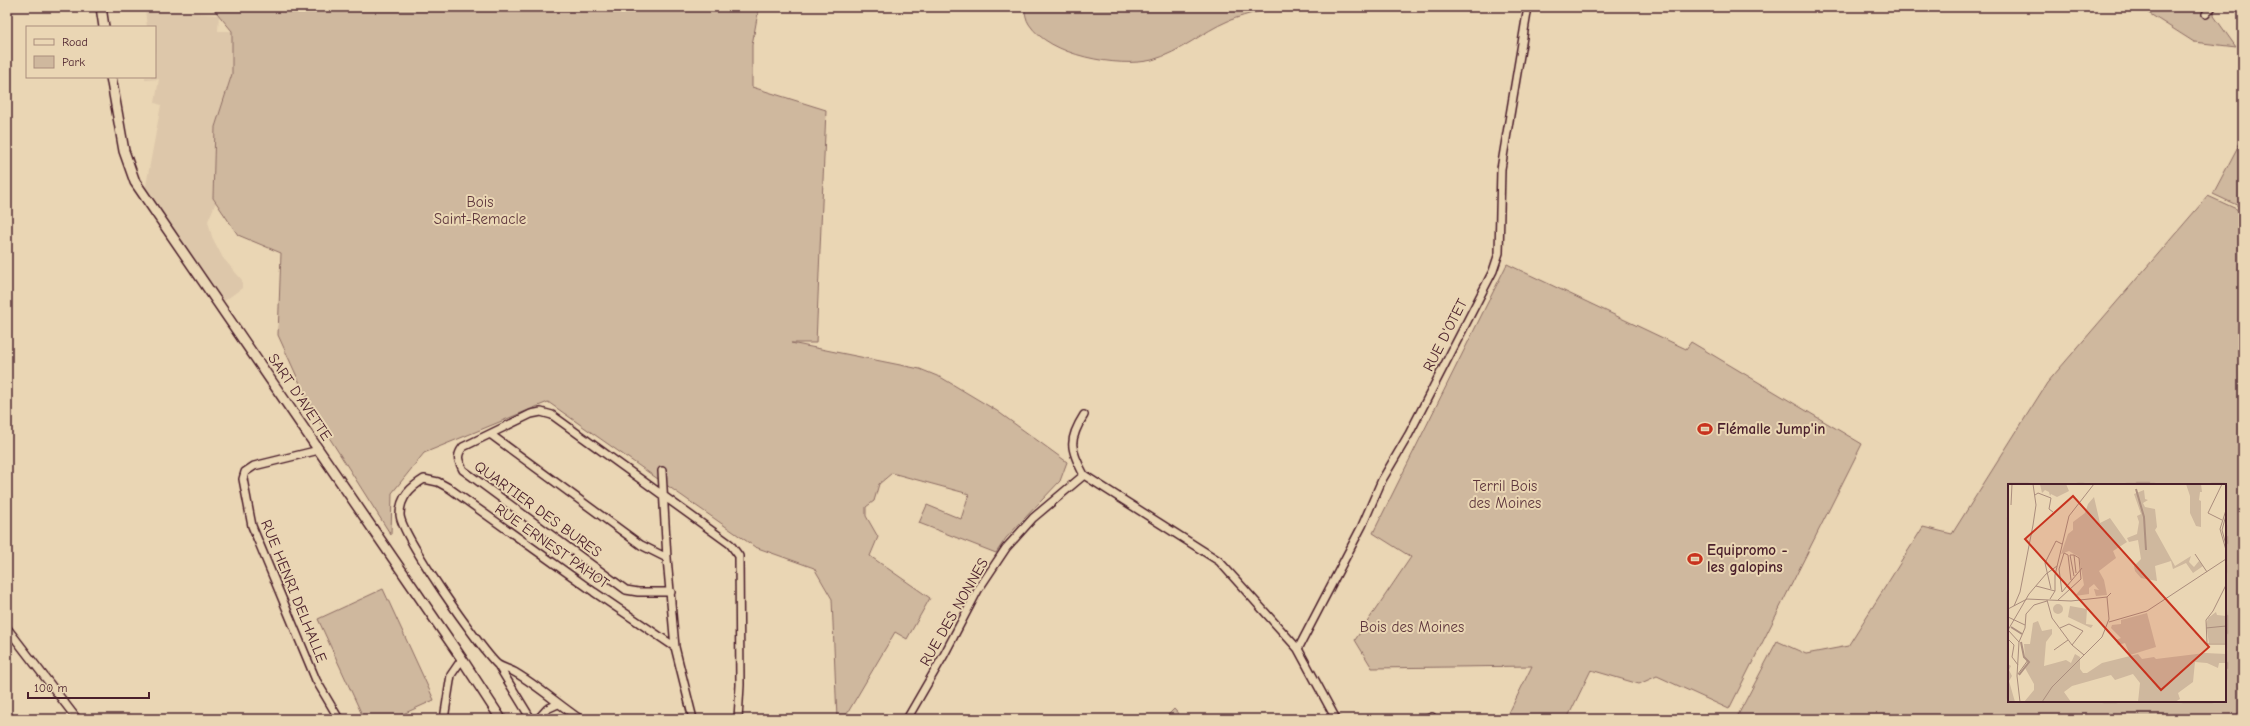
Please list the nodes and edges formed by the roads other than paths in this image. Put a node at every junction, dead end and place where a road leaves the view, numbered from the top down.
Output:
1 (101, 7) edge
2 (1528, 7) edge
3 (2212, 7) edge
4 (2206, 14) dead end
5 (104, 26) edge
6 (111, 78) edge
7 (1084, 415) dead end
8 (490, 434) junction
9 (319, 450) junction
10 (662, 471) dead end
11 (1084, 475) junction
12 (663, 496) junction
13 (667, 558) junction
14 (671, 592) junction
15 (7, 628) edge
16 (676, 647) junction
17 (1298, 649) junction
18 (462, 659) junction
19 (498, 665) junction
20 (558, 704) junction
21 (77, 719) edge
22 (339, 719) edge
23 (444, 719) edge
24 (501, 719) edge
25 (531, 719) edge
26 (538, 719) edge
27 (580, 719) edge
28 (693, 719) edge
29 (738, 719) edge
30 (907, 719) edge
31 (1336, 719) edge

1 - 5 street
2 - 17 street, RUE D'OTET
3 - 4 street
6 - 9 street, SART D'AVETTE
7 - 11 street
8 - 12 street
8 - 13 street, QUARTIER DES BURES
8 - 14 street, QUARTIER DES BURES
9 - 18 street, SART D'AVETTE
9 - 22 street, RUE HENRI DELHALLE
10 - 12 street
11 - 17 street
11 - 30 street, RUE DES NONNES
12 - 13 street
12 - 29 street
13 - 14 street
14 - 16 street
15 - 21 street
16 - 19 street, RUE ERNEST PAHOT
16 - 28 street
17 - 31 street
18 - 23 street
18 - 24 street, SART D'AVETTE
19 - 20 street
19 - 25 street
20 - 26 street
20 - 27 street

